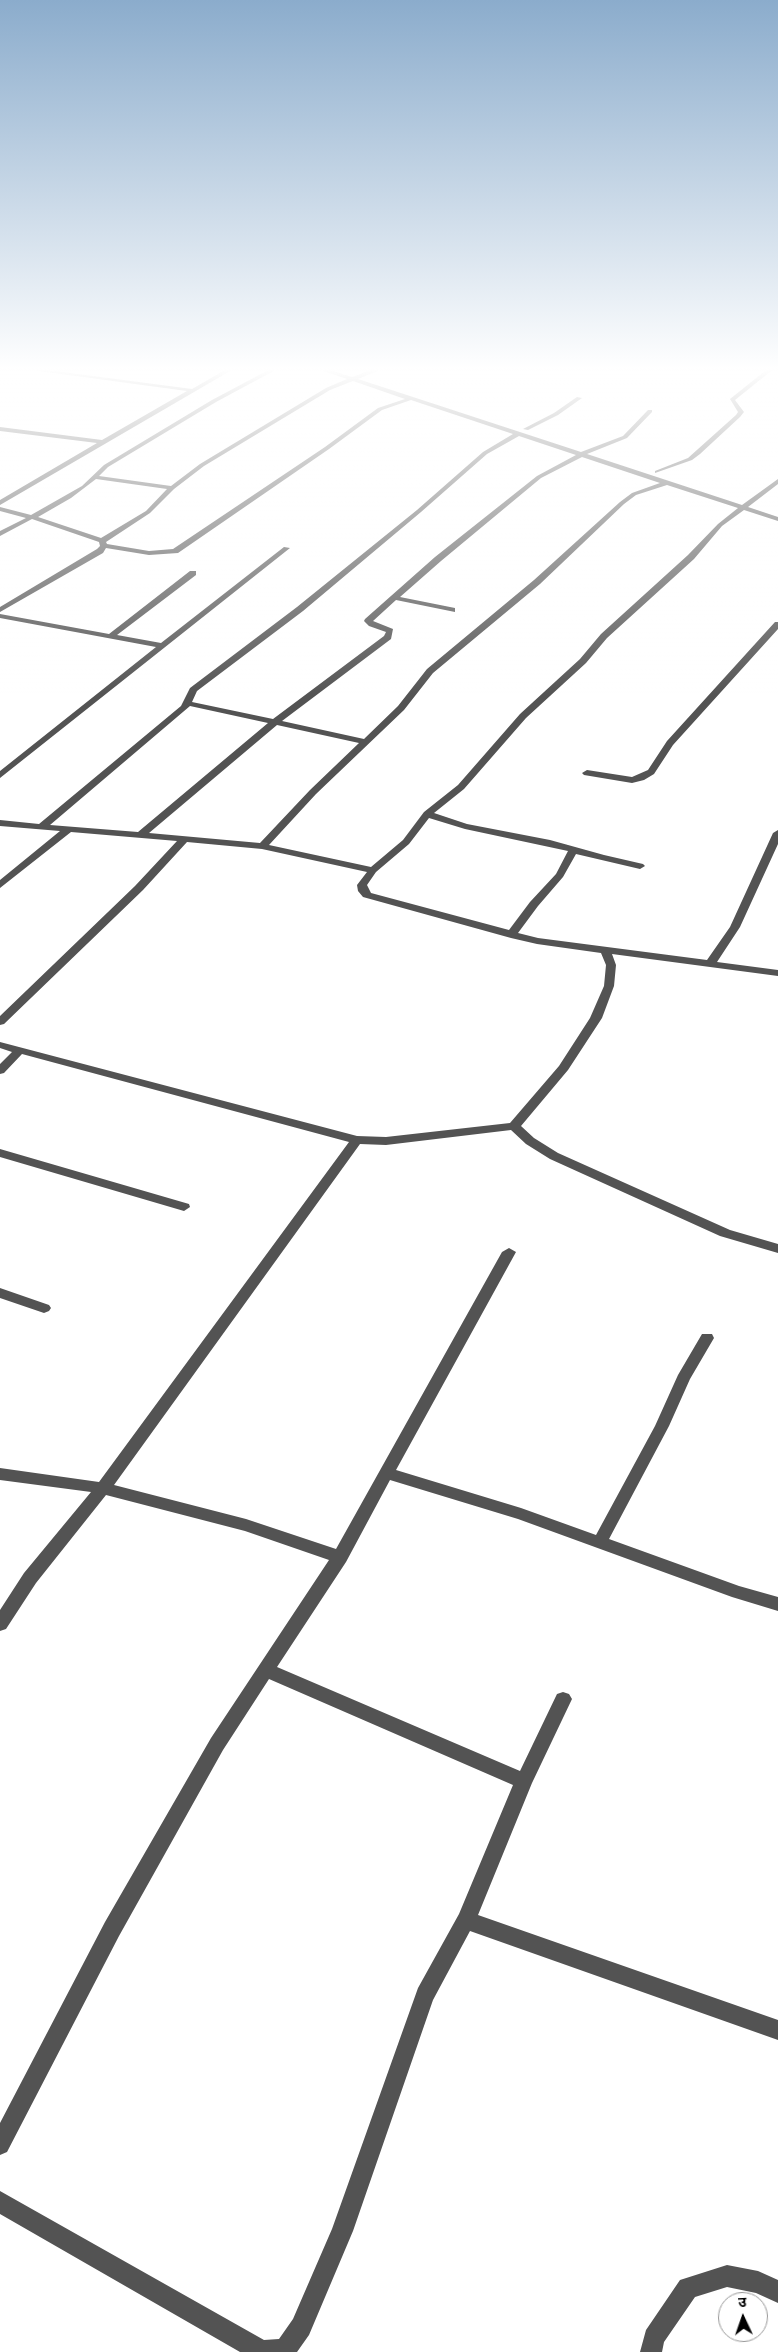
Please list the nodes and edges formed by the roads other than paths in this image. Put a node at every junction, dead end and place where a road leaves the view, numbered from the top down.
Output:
1 (44, 477) edge
2 (94, 477) joint
3 (187, 477) edge
4 (285, 477) edge
5 (458, 477) edge
6 (538, 477) edge
7 (652, 477) edge
8 (670, 477) edge
9 (778, 481) edge
10 (668, 482) junction
11 (172, 488) junction
12 (0, 503) edge
13 (747, 504) junction
14 (0, 509) edge
15 (778, 511) edge
16 (31, 517) junction
17 (778, 518) edge
18 (0, 534) edge
19 (103, 544) junction
20 (286, 548) dead end
21 (193, 573) dead end
22 (396, 598) junction
23 (4, 605) edge
24 (0, 610) edge
25 (452, 610) dead end
26 (0, 616) edge
27 (778, 625) edge
28 (112, 636) junction
29 (162, 646) junction
30 (187, 703) junction
31 (275, 722) junction
32 (366, 742) junction
33 (587, 773) dead end
34 (0, 775) edge
35 (427, 814) junction
36 (0, 823) edge
37 (42, 826) junction
38 (70, 828) junction
39 (778, 833) edge
40 (141, 835) junction
41 (185, 839) junction
42 (262, 846) junction
43 (573, 850) junction
44 (640, 866) dead end
45 (374, 870) junction
46 (0, 885) edge
47 (511, 935) junction
48 (604, 950) junction
49 (710, 964) junction
50 (778, 973) edge
51 (0, 1022) edge
52 (0, 1045) edge
53 (20, 1050) junction
54 (0, 1071) edge
55 (514, 1126) junction
56 (357, 1140) junction
57 (0, 1153) edge
58 (184, 1207) dead end
59 (778, 1249) edge
60 (509, 1252) dead end
61 (0, 1293) edge
62 (44, 1308) dead end
63 (707, 1338) dead end
64 (386, 1473) junction
65 (0, 1474) edge
66 (103, 1488) junction
67 (600, 1542) junction
68 (340, 1556) junction
69 (778, 1604) edge
70 (0, 1624) edge
71 (266, 1670) junction
72 (563, 1699) dead end
73 (524, 1781) junction
74 (466, 1920) junction
75 (778, 2030) edge
76 (0, 2145) edge
77 (0, 2202) edge
78 (778, 2292) edge
79 (262, 2352) edge
80 (651, 2352) edge

1 - 12 street
2 - 11 street
2 - 16 street
3 - 11 street
4 - 19 street
5 - 30 street
6 - 22 street
7 - 10 street
8 - 13 street
9 - 13 street
10 - 13 street
10 - 32 street
11 - 19 street
13 - 15 street
13 - 17 street
13 - 35 street
14 - 16 street
16 - 18 street
16 - 19 street
19 - 23 street
20 - 29 street
21 - 28 street
22 - 25 street
22 - 31 street
23 - 24 street
26 - 28 street
27 - 33 street
28 - 29 street
29 - 34 street
30 - 31 street
30 - 37 street
31 - 32 street
31 - 40 street
32 - 42 street
35 - 43 street
35 - 45 street
36 - 37 street
37 - 38 street
38 - 40 street
38 - 46 street
39 - 49 street
40 - 41 street
41 - 42 street
41 - 51 street
42 - 45 street
43 - 44 street
43 - 47 street
45 - 47 street
47 - 48 street
48 - 49 street
48 - 55 street
49 - 50 street
52 - 53 street
53 - 54 street
53 - 56 street
55 - 56 street
55 - 59 street
56 - 66 street
57 - 58 street
60 - 64 street
61 - 62 street
63 - 67 street
64 - 67 street
64 - 68 street
65 - 66 street
66 - 68 street
66 - 70 street
67 - 69 street
68 - 71 street
71 - 73 street
71 - 76 street
72 - 73 street
73 - 74 street
74 - 75 street
74 - 79 street
77 - 79 street
78 - 80 street

